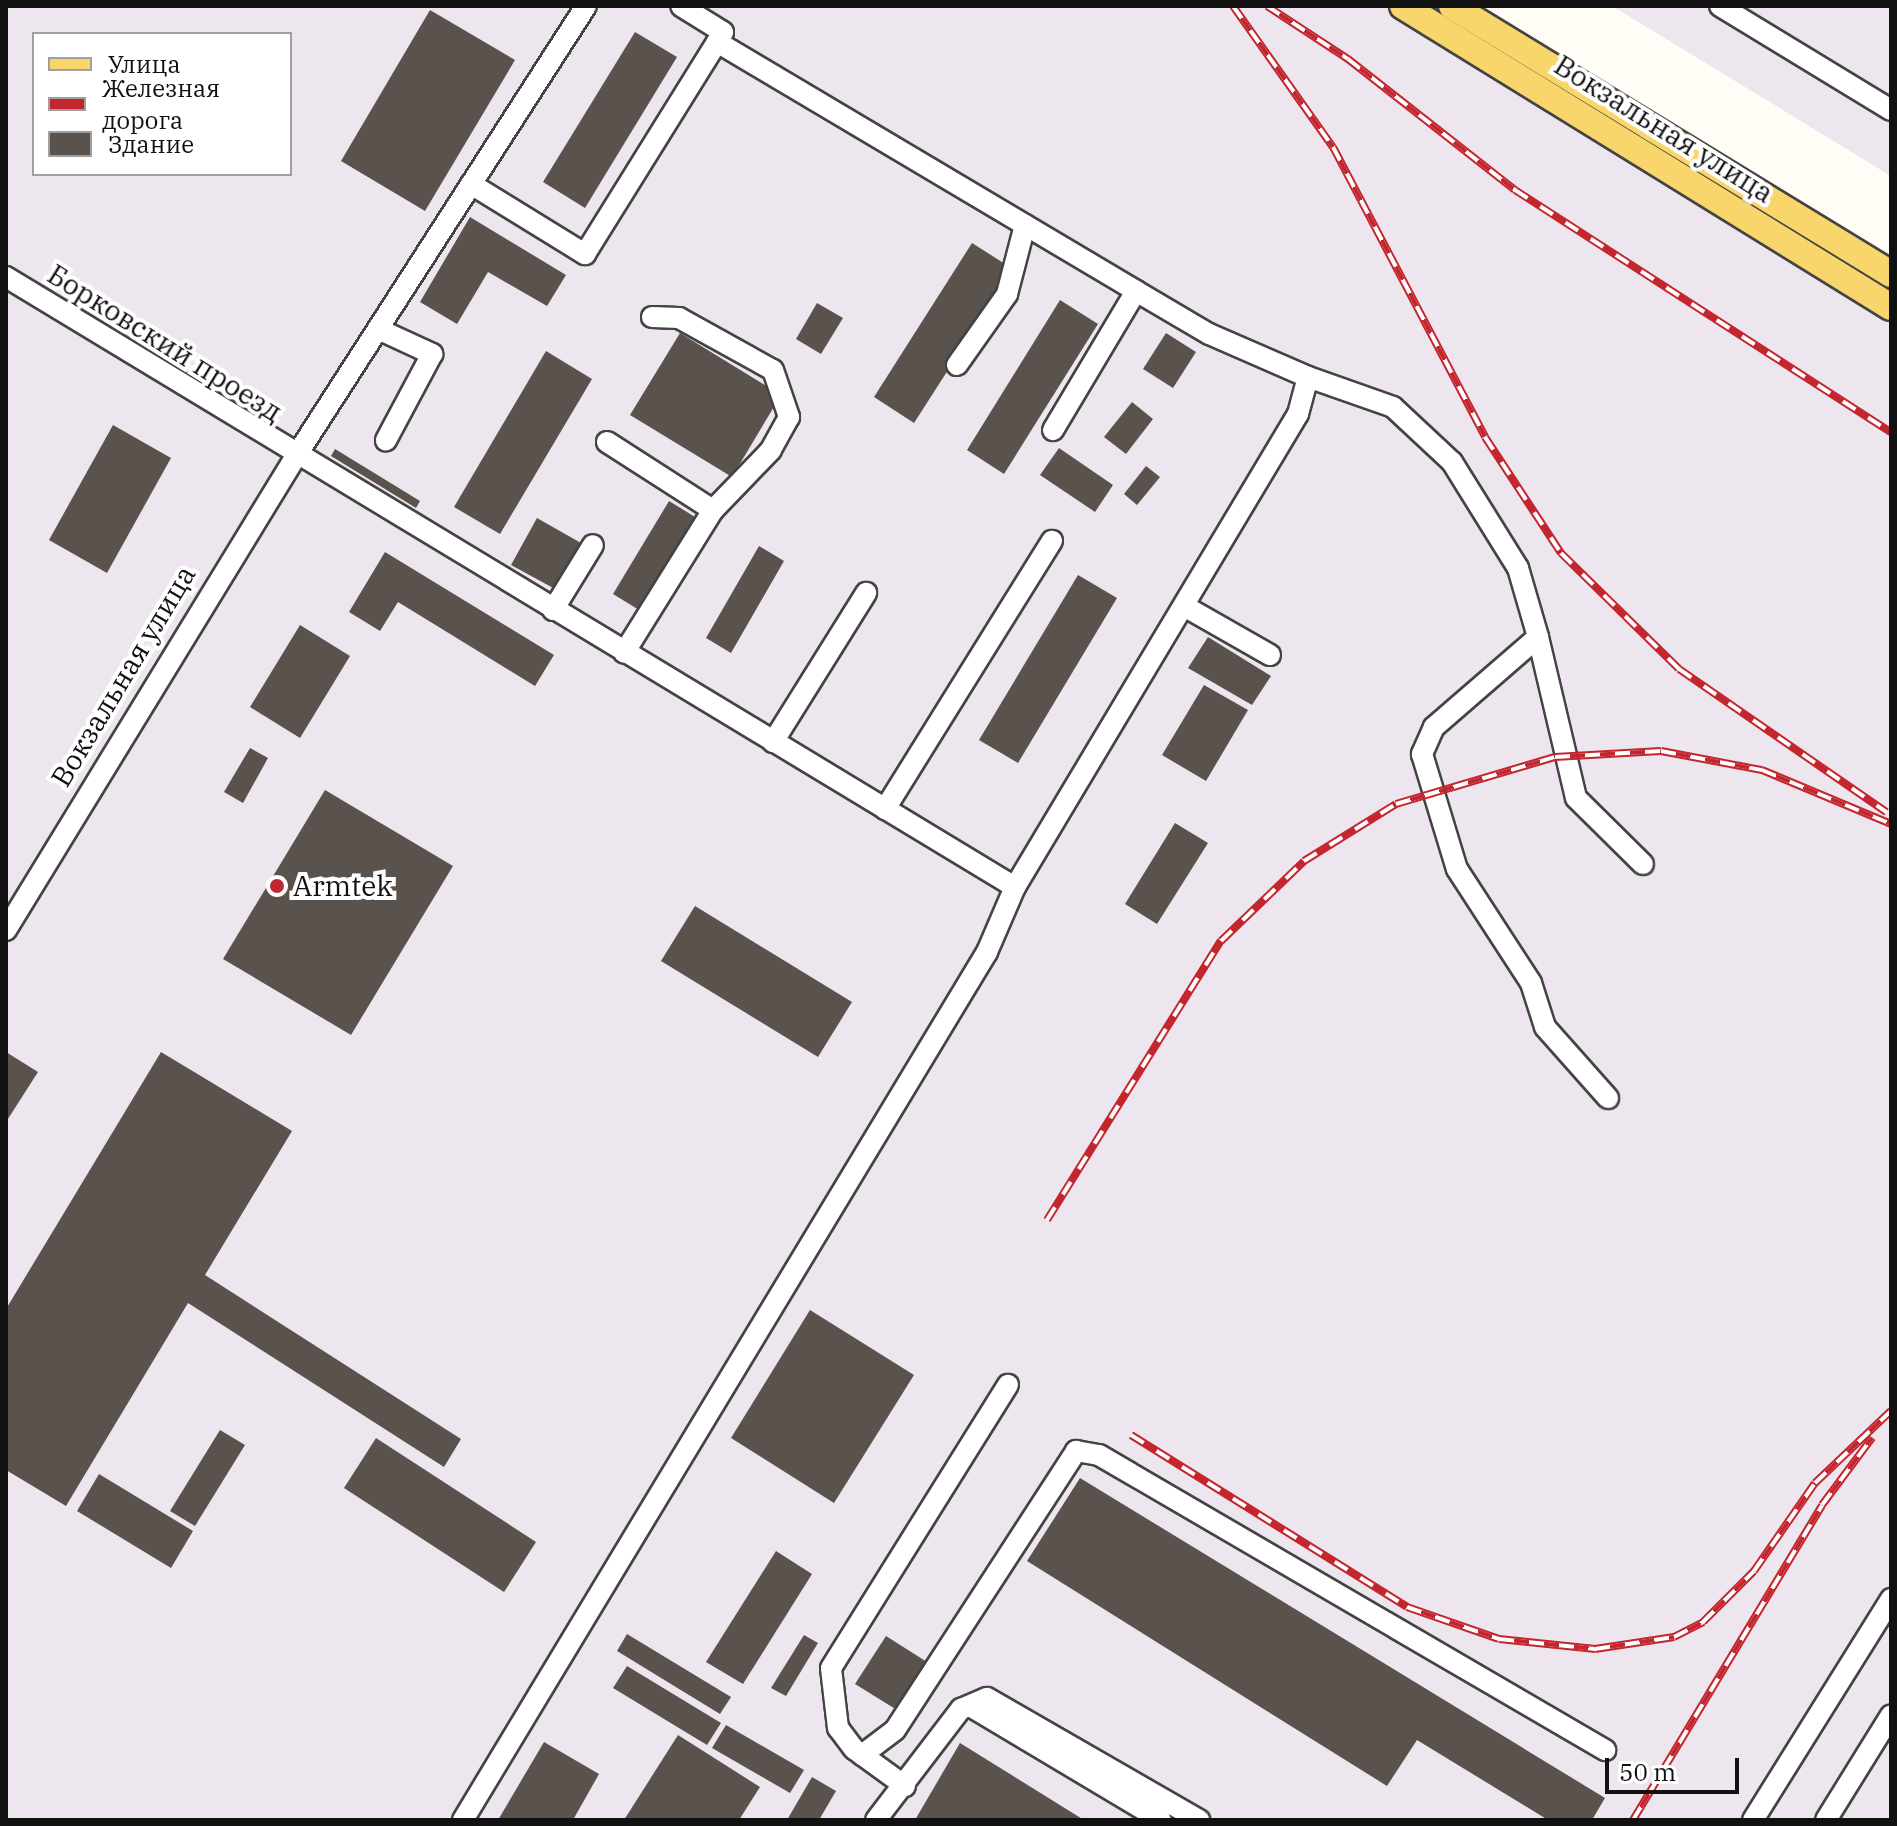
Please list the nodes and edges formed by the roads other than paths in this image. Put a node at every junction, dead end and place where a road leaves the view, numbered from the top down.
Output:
1 (586, 6) edge
2 (681, 6) edge
3 (1403, 6) edge
4 (1452, 6) edge
5 (1720, 6) edge
6 (717, 42) junction
7 (1891, 110) edge
8 (471, 184) junction
9 (1025, 225) junction
10 (1891, 274) edge
11 (6, 277) edge
12 (1136, 291) junction
13 (1891, 307) edge
14 (652, 317) dead end
15 (378, 329) junction
16 (957, 365) dead end
17 (1308, 377) junction
18 (1053, 430) dead end
19 (386, 440) dead end
20 (607, 442) dead end
21 (296, 456) junction
22 (713, 510) junction
23 (1052, 541) dead end
24 (593, 545) dead end
25 (866, 593) dead end
26 (1184, 606) junction
27 (553, 610) junction
28 (1538, 637) junction
29 (624, 653) junction
30 (1270, 655) dead end
31 (773, 742) junction
32 (885, 809) junction
33 (1643, 864) dead end
34 (1015, 887) junction
35 (6, 930) edge
36 (1608, 1098) dead end
37 (1008, 1385) dead end
38 (1891, 1599) edge
39 (970, 1706) junction
40 (1891, 1715) edge
41 (1605, 1750) dead end
42 (862, 1755) junction
43 (905, 1786) junction
44 (878, 1819) edge
45 (463, 1820) edge
46 (1161, 1820) edge
47 (1199, 1820) edge
48 (1753, 1820) edge
49 (1826, 1820) edge

1 - 8 street, Вокзальная улица
2 - 6 street
3 - 13 main road, Вокзальная улица
4 - 10 main road
5 - 7 street
6 - 8 street
6 - 9 street
8 - 15 street, Вокзальная улица
9 - 12 street
9 - 16 street
11 - 21 street, Борковский проезд
12 - 17 street
12 - 18 street
14 - 22 street
15 - 19 street
15 - 21 street, Вокзальная улица
17 - 26 street
17 - 28 street
20 - 22 street
21 - 27 street, Борковский проезд
21 - 35 street, Вокзальная улица
22 - 29 street
23 - 32 street
24 - 27 street
25 - 31 street
26 - 30 street
26 - 34 street
27 - 29 street, Борковский проезд
28 - 33 street
28 - 36 street
29 - 31 street, Борковский проезд
31 - 32 street, Борковский проезд
32 - 34 street, Борковский проезд
34 - 45 street
37 - 42 street
38 - 48 street
39 - 43 street
39 - 46 street
39 - 47 street
40 - 49 street
41 - 42 street
42 - 43 street
43 - 44 street

